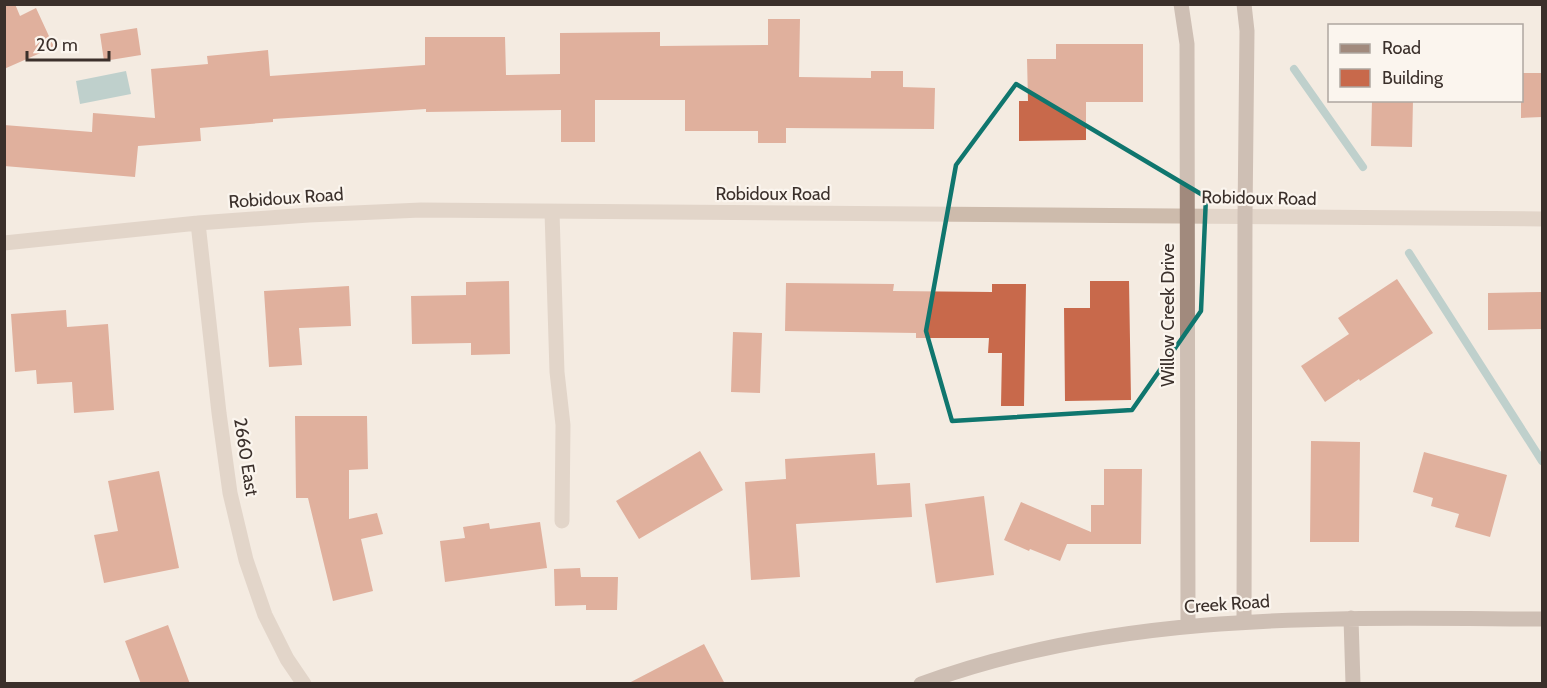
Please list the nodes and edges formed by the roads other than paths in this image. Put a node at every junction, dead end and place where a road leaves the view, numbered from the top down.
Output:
1 (1181, 4) edge
2 (1245, 4) edge
3 (552, 212) junction
4 (1188, 217) junction
5 (1245, 217) junction
6 (1542, 219) edge
7 (198, 223) junction
8 (4, 243) edge
9 (561, 521) dead end
10 (1351, 618) junction
11 (1542, 619) edge
12 (1244, 621) junction
13 (1188, 625) junction
14 (304, 684) edge
15 (921, 684) edge
16 (1353, 684) edge

1 - 4 street, Willow Creek Drive
2 - 5 street
3 - 4 street, Robidoux Road
3 - 7 street, Robidoux Road
3 - 9 street
4 - 5 street, Robidoux Road
4 - 13 street, Willow Creek Drive
5 - 6 street, Robidoux Road
5 - 12 street
7 - 8 street, Robidoux Road
7 - 14 street, 2660 East
10 - 11 street, Creek Road
10 - 12 street, Creek Road
10 - 16 street
12 - 13 street, Creek Road
13 - 15 street, Creek Road

